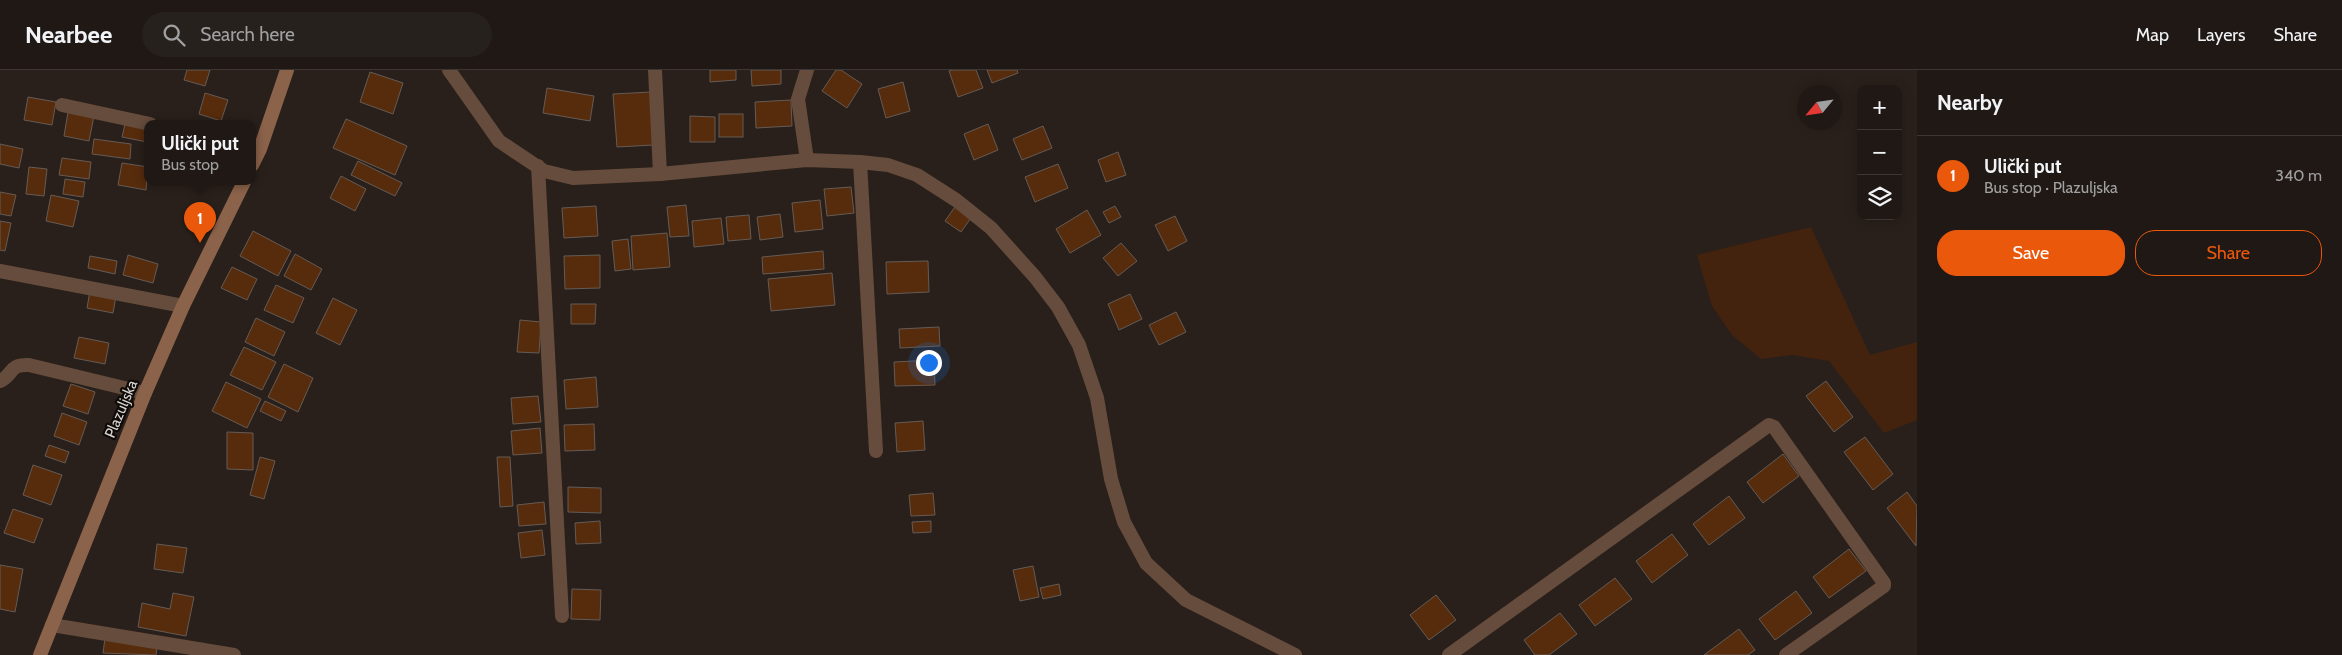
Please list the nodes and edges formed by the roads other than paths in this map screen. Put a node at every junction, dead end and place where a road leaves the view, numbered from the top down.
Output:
1 (287, 70) edge
2 (449, 70) edge
3 (655, 70) edge
4 (807, 70) edge
5 (62, 105) dead end
6 (144, 123) edge
7 (256, 148) edge
8 (808, 160) junction
9 (860, 162) junction
10 (538, 166) junction
11 (660, 174) junction
12 (243, 185) edge
13 (0, 271) edge
14 (183, 306) junction
15 (0, 381) edge
16 (144, 393) junction
17 (876, 451) dead end
18 (562, 616) dead end
19 (52, 625) junction
20 (40, 655) edge
21 (234, 655) edge
22 (1295, 655) edge
23 (1449, 655) edge
24 (1786, 655) edge

1 - 7 main road
2 - 10 street
3 - 11 street
4 - 8 street
5 - 6 street
8 - 9 street
8 - 11 street
9 - 17 street
9 - 22 street
10 - 11 street
10 - 18 street
12 - 14 main road, Plazuljska
13 - 14 street
14 - 16 main road, Plazuljska
15 - 16 street
16 - 19 main road, Plazuljska
19 - 20 main road, Plazuljska
19 - 21 street
23 - 24 street

